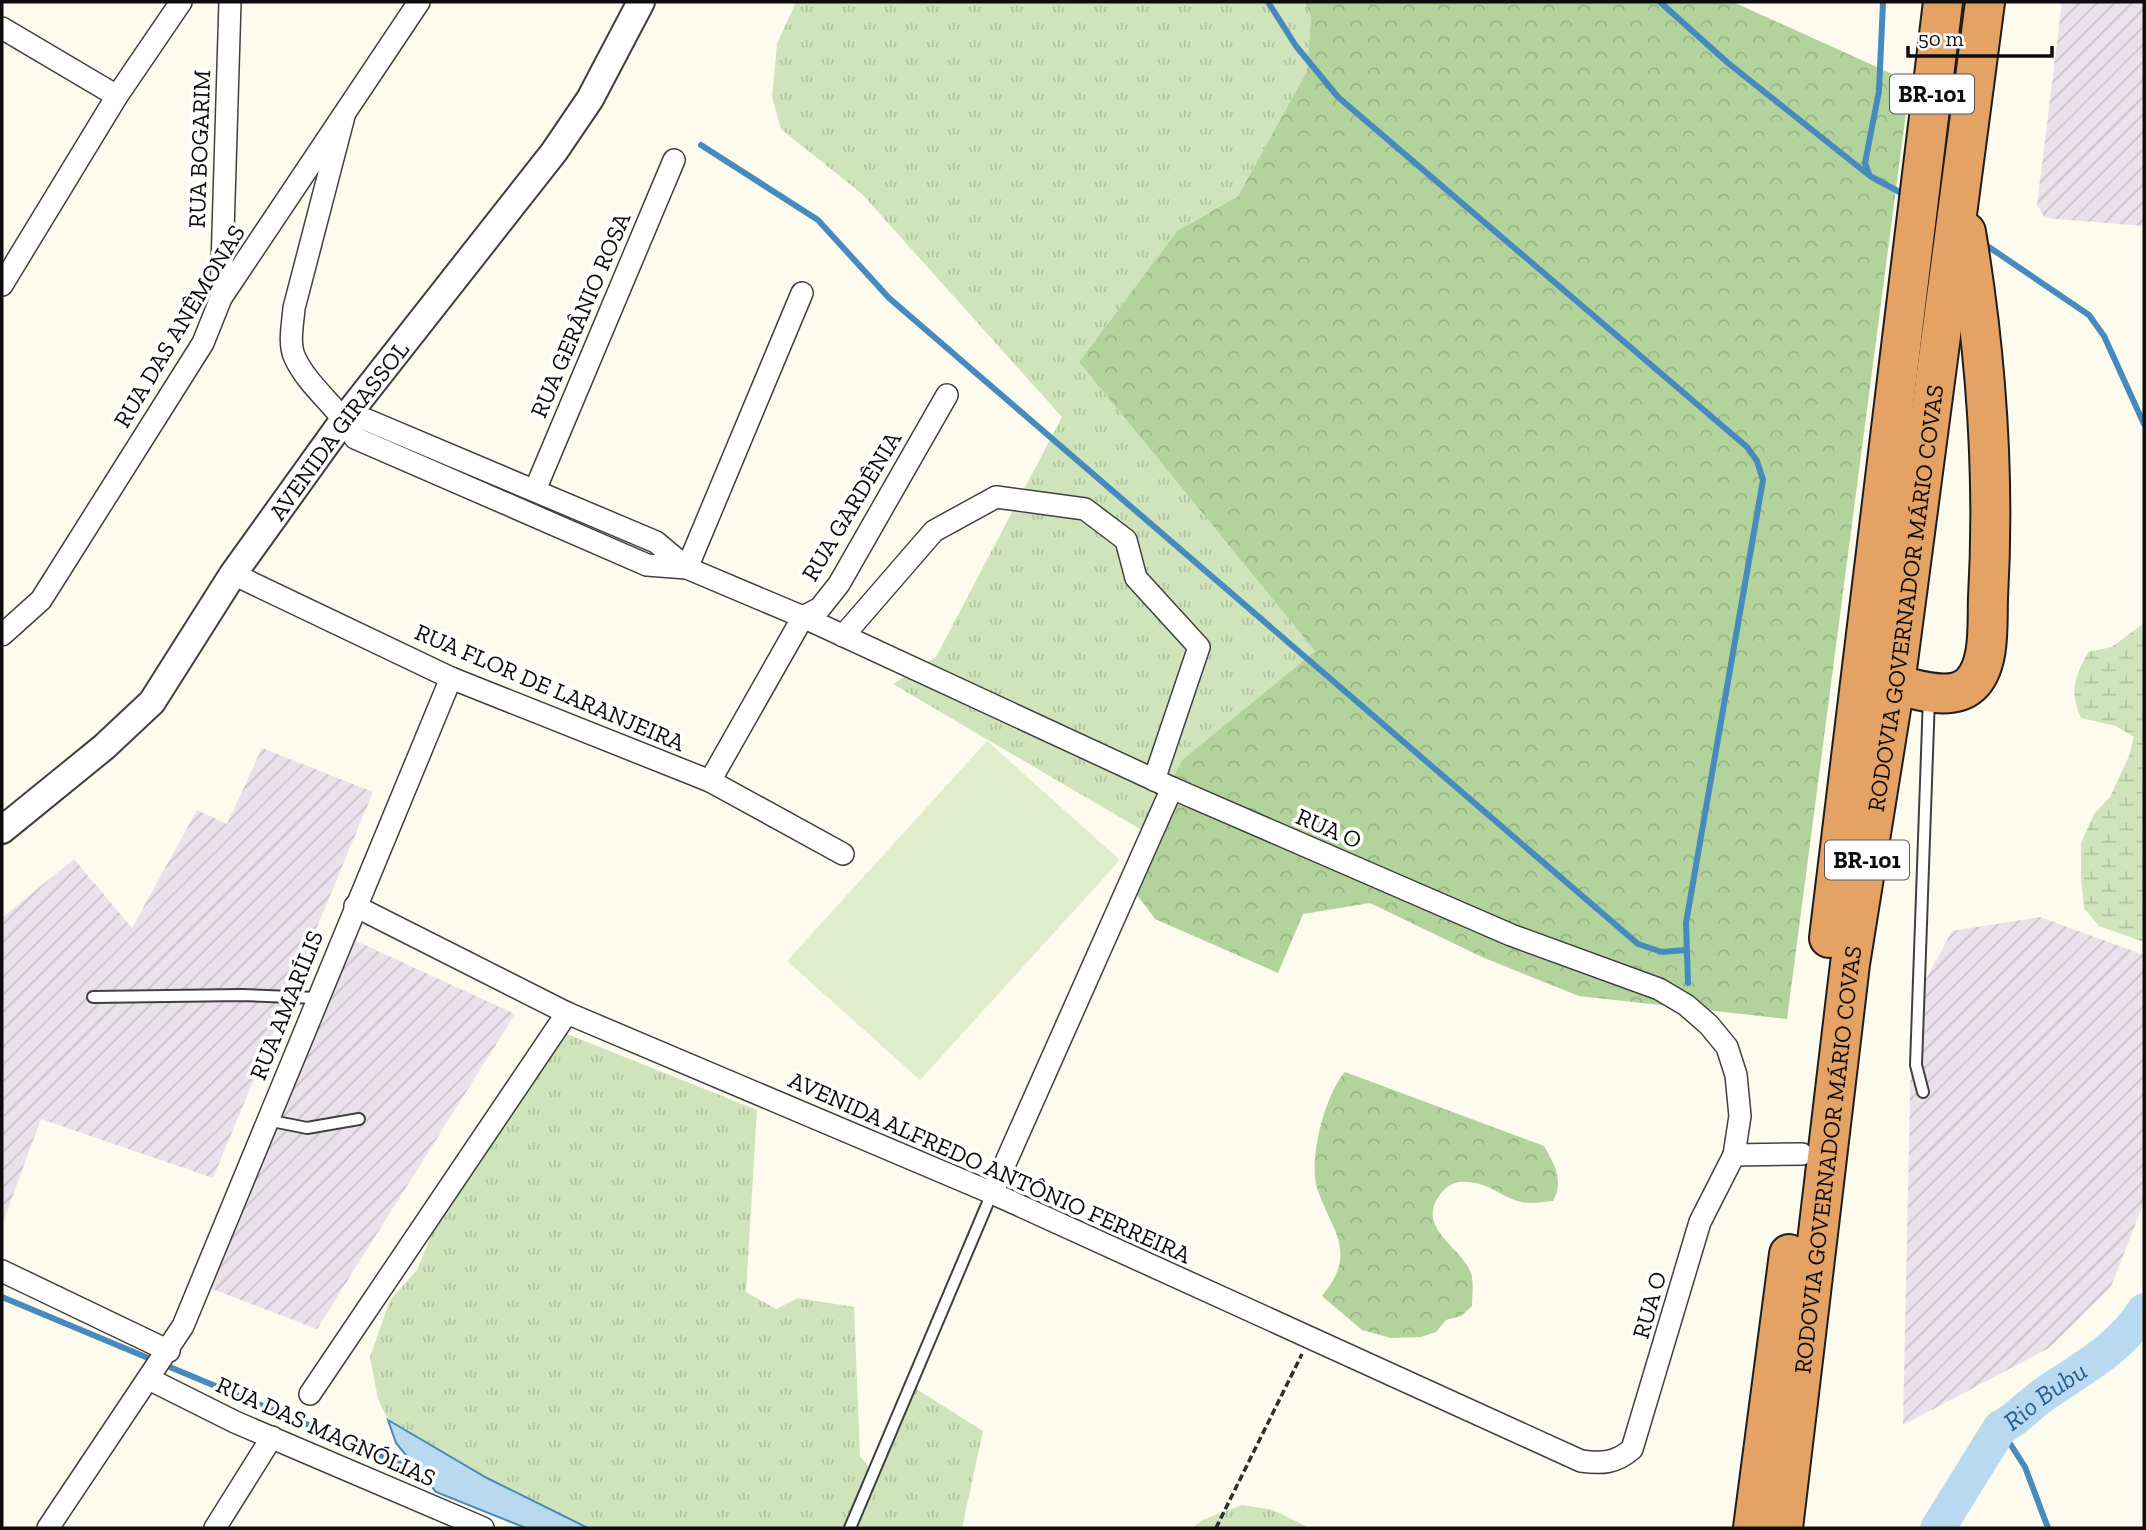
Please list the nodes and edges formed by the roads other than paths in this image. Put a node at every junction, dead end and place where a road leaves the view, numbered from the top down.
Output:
1 (181, 2) edge
2 (230, 2) edge
3 (419, 2) edge
4 (641, 2) edge
5 (1943, 2) edge
6 (1986, 2) edge
7 (2, 28) edge
8 (117, 96) junction
9 (344, 116) junction
10 (674, 160) dead end
11 (1959, 192) junction
12 (2, 285) edge
13 (802, 293) dead end
14 (221, 298) junction
15 (1908, 303) junction
16 (947, 395) dead end
17 (345, 418) junction
18 (535, 490) junction
19 (687, 568) junction
20 (233, 574) junction
21 (803, 617) junction
22 (2, 635) edge
23 (844, 636) junction
24 (451, 678) junction
25 (1912, 688) junction
26 (710, 781) junction
27 (1163, 784) junction
28 (2, 830) edge
29 (844, 854) dead end
30 (355, 906) junction
31 (93, 997) dead end
32 (317, 998) junction
33 (567, 1013) junction
34 (1923, 1092) dead end
35 (359, 1119) dead end
36 (267, 1120) junction
37 (1802, 1154) junction
38 (1734, 1155) junction
39 (992, 1193) junction
40 (2, 1271) edge
41 (159, 1365) junction
42 (310, 1394) dead end
43 (272, 1437) junction
44 (1609, 1463) joint
45 (48, 1528) edge
46 (215, 1528) edge
47 (483, 1528) edge
48 (850, 1528) edge
49 (1753, 1528) edge
50 (1783, 1528) edge

1 - 8 street
2 - 14 street, RUA BOGARIM
3 - 9 street, RUA DAS ANÊMONAS
4 - 17 street, AVENIDA GIRASSOL
5 - 15 highway, RODOVIA GOVERNADOR MÁRIO COVAS / BR-101
6 - 11 highway, RODOVIA GOVERNADOR MÁRIO COVAS / BR-101
7 - 8 street
8 - 12 street
9 - 14 street, RUA DAS ANÊMONAS
9 - 17 street
10 - 18 street, RUA GERÂNIO ROSA
11 - 25 highway, RODOVIA GOVERNADOR MÁRIO COVAS / BR-101
11 - 25 highway
13 - 19 street
14 - 22 street, RUA DAS ANÊMONAS
15 - 25 highway
15 - 37 highway, RODOVIA GOVERNADOR MÁRIO COVAS / BR-101
16 - 21 street, RUA GARDÊNIA
17 - 18 street
17 - 19 street
17 - 20 street, AVENIDA GIRASSOL
18 - 19 street
19 - 21 street, RUA O
20 - 24 street, RUA FLOR DE LARANJEIRA
20 - 28 street, AVENIDA GIRASSOL
21 - 23 street, RUA O
21 - 26 street, RUA GARDÊNIA
23 - 27 street, RUA O
23 - 27 street
24 - 26 street, RUA FLOR DE LARANJEIRA
24 - 30 street, RUA AMARÍLIS
25 - 34 lane
25 - 50 highway, RODOVIA GOVERNADOR MÁRIO COVAS / BR-101
26 - 29 street, RUA FLOR DE LARANJEIRA
27 - 38 street, RUA O
27 - 39 street
30 - 32 street, RUA AMARÍLIS
30 - 33 street, AVENIDA ALFREDO ANTÔNIO FERREIRA
31 - 32 lane
32 - 36 street, RUA AMARÍLIS
33 - 39 street, AVENIDA ALFREDO ANTÔNIO FERREIRA
33 - 42 street
35 - 36 lane
36 - 41 street, RUA AMARÍLIS
37 - 38 street
37 - 49 highway, RODOVIA GOVERNADOR MÁRIO COVAS / BR-101
38 - 44 street, RUA O
39 - 44 street, AVENIDA ALFREDO ANTÔNIO FERREIRA
39 - 48 lane
40 - 41 street, RUA DAS MAGNÓLIAS
41 - 43 street, RUA DAS MAGNÓLIAS
41 - 45 street, RUA AMARÍLIS
43 - 46 street
43 - 47 street, RUA DAS MAGNÓLIAS

